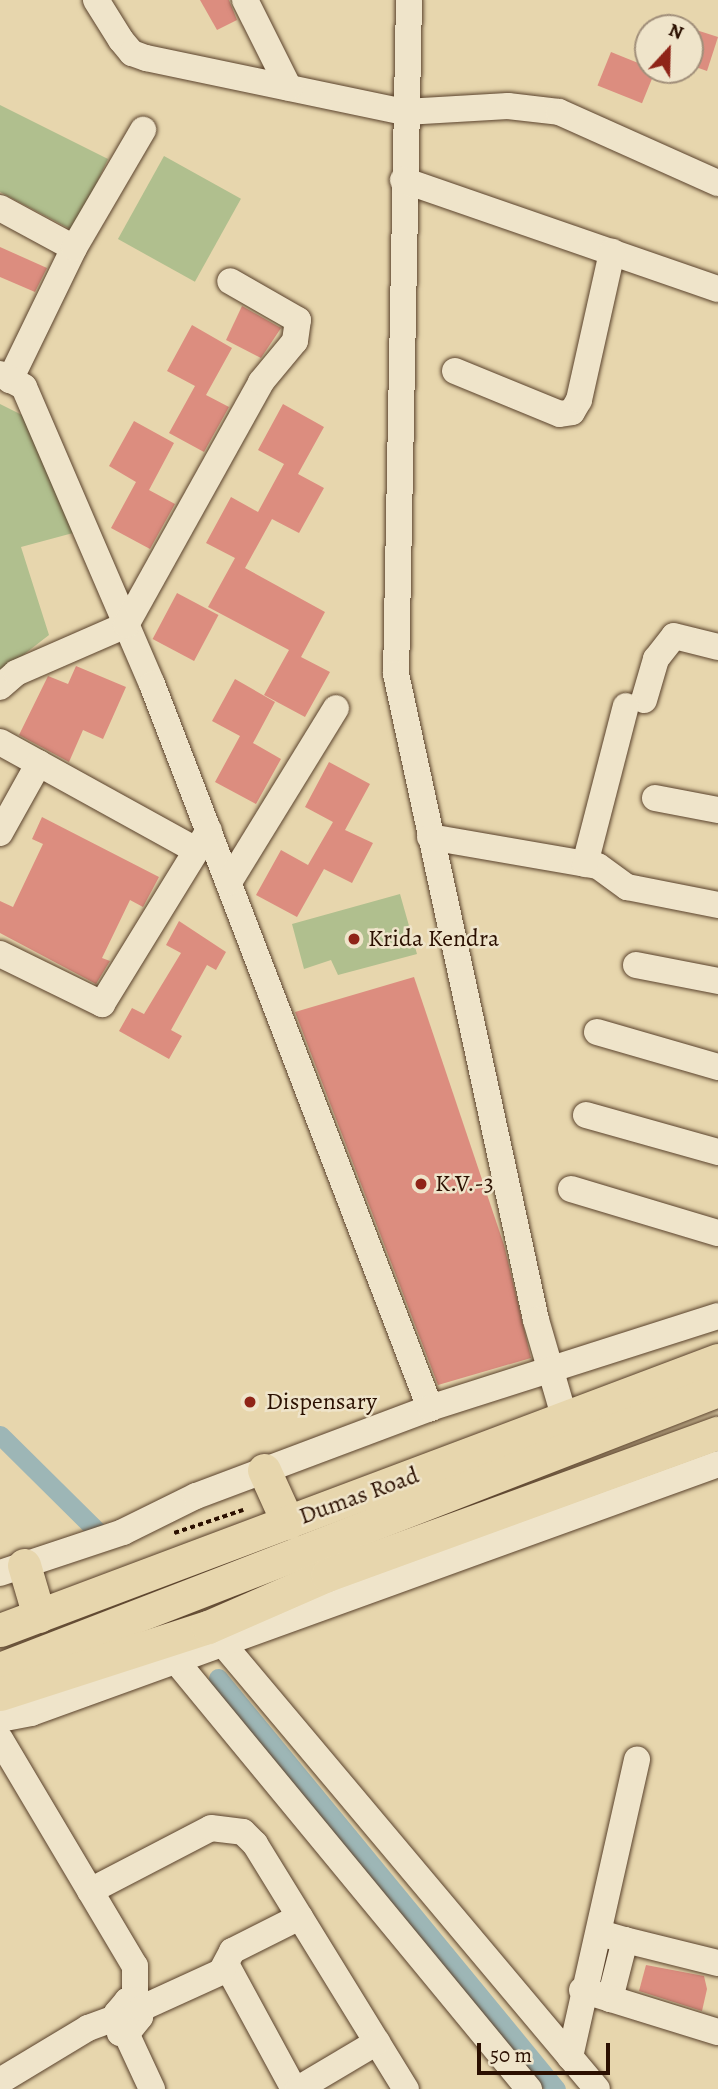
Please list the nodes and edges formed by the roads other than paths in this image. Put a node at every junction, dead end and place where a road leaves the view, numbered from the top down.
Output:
1 (96, 0) edge
2 (245, 0) edge
3 (409, 0) edge
4 (289, 88) junction
5 (405, 112) junction
6 (143, 130) dead end
7 (403, 180) junction
8 (718, 183) edge
9 (0, 208) edge
10 (74, 248) junction
11 (612, 252) junction
12 (230, 281) dead end
13 (718, 289) edge
14 (455, 371) dead end
15 (5, 377) edge
16 (127, 625) junction
17 (718, 647) edge
18 (0, 687) edge
19 (336, 708) dead end
20 (0, 742) edge
21 (38, 763) junction
22 (655, 798) dead end
23 (718, 810) edge
24 (0, 833) edge
25 (430, 836) junction
26 (203, 840) junction
27 (585, 864) junction
28 (229, 882) junction
29 (718, 905) edge
30 (0, 954) edge
31 (636, 965) dead end
32 (718, 981) edge
33 (597, 1032) dead end
34 (718, 1067) edge
35 (586, 1115) dead end
36 (718, 1152) edge
37 (571, 1189) dead end
38 (718, 1233) edge
39 (718, 1316) edge
40 (718, 1360) edge
41 (548, 1367) junction
42 (718, 1390) edge
43 (430, 1408) junction
44 (565, 1419) junction
45 (718, 1433) edge
46 (718, 1464) edge
47 (264, 1470) junction
48 (288, 1523) junction
49 (12, 1569) edge
50 (327, 1575) junction
51 (203, 1586) junction
52 (323, 1608) junction
53 (39, 1616) junction
54 (0, 1630) edge
55 (223, 1644) junction
56 (0, 1650) edge
57 (176, 1661) junction
58 (0, 1669) edge
59 (0, 1694) edge
60 (0, 1720) edge
61 (0, 1739) edge
62 (637, 1759) dead end
63 (90, 1891) junction
64 (300, 1917) junction
65 (596, 1932) junction
66 (625, 1940) junction
67 (718, 1963) edge
68 (226, 1964) junction
69 (582, 1990) junction
70 (610, 1999) junction
71 (138, 2004) junction
72 (121, 2025) junction
73 (718, 2032) edge
74 (377, 2042) junction
75 (570, 2057) junction
76 (1, 2085) edge
77 (152, 2089) edge
78 (296, 2089) edge
79 (406, 2089) edge
80 (529, 2089) edge
81 (597, 2089) edge

1 - 4 street
2 - 4 street
3 - 5 street
4 - 5 street
5 - 7 street
5 - 8 street
6 - 10 street
7 - 11 street
7 - 25 street
9 - 10 street
10 - 15 street
11 - 13 street
11 - 14 street
12 - 16 street
15 - 16 street
16 - 18 street
16 - 26 street
17 - 27 street
19 - 28 street
20 - 21 street
21 - 24 street
21 - 26 street
22 - 23 street
25 - 27 street
25 - 41 street
26 - 28 street
26 - 30 street
27 - 29 street
28 - 43 street
31 - 32 street
33 - 34 street
35 - 36 street
37 - 38 street
39 - 41 street
40 - 44 main road, Dumas Road
41 - 43 street
41 - 44 street
42 - 51 main road
43 - 47 street
44 - 48 main road, Dumas Road
45 - 50 main road
46 - 52 street
47 - 48 main road
47 - 49 street
48 - 53 main road, Dumas Road
49 - 53 main road
50 - 52 main road
50 - 59 main road
51 - 56 main road
51 - 58 main road
52 - 55 street
53 - 54 main road, Dumas Road
55 - 57 street
55 - 75 street
57 - 60 street
57 - 80 street
61 - 63 street
62 - 65 street
63 - 64 street
63 - 71 street
64 - 68 street
64 - 74 street
65 - 66 street
65 - 69 street
66 - 67 street
66 - 70 street
68 - 71 street
68 - 78 street
69 - 70 street
69 - 75 street
70 - 73 street
71 - 72 street
72 - 76 street
72 - 77 street
74 - 78 street
74 - 79 street
75 - 81 street

